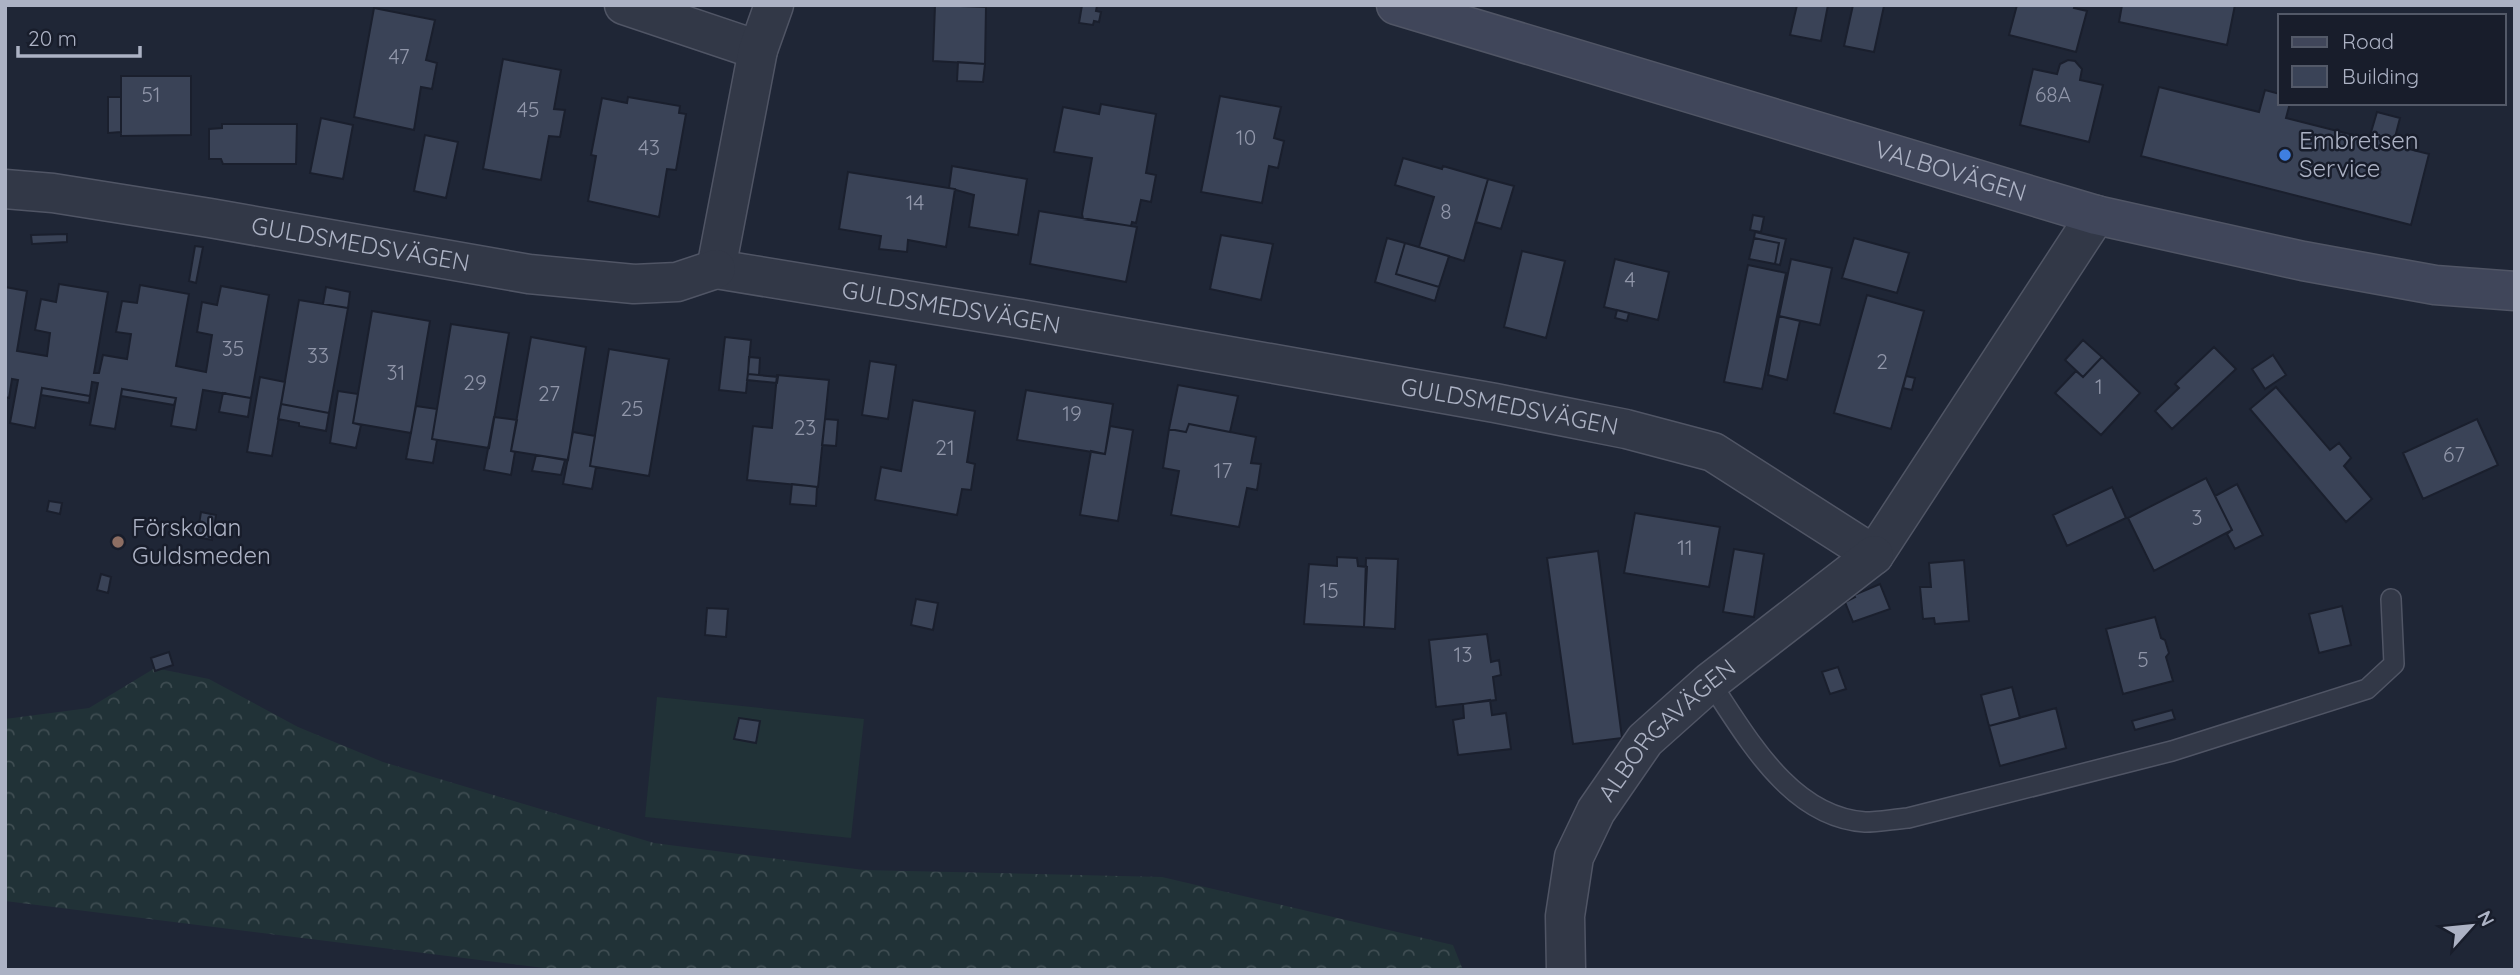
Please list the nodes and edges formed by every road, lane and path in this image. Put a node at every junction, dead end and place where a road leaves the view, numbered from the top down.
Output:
1 (624, 5) edge
2 (774, 5) edge
3 (1396, 5) edge
4 (758, 51) junction
5 (5, 189) edge
6 (2096, 215) junction
7 (716, 269) junction
8 (2515, 291) edge
9 (1874, 555) junction
10 (2391, 599) dead end
11 (1710, 682) junction
12 (1566, 970) edge

1 - 4 street
2 - 4 street
3 - 6 main road, VALBOVÄGEN
4 - 7 street
5 - 7 street, GULDSMEDSVÄGEN
6 - 8 main road, VALBOVÄGEN
6 - 9 street
7 - 9 street, GULDSMEDSVÄGEN
9 - 11 street, ALBORGAVÄGEN
10 - 11 lane
11 - 12 street, ALBORGAVÄGEN

